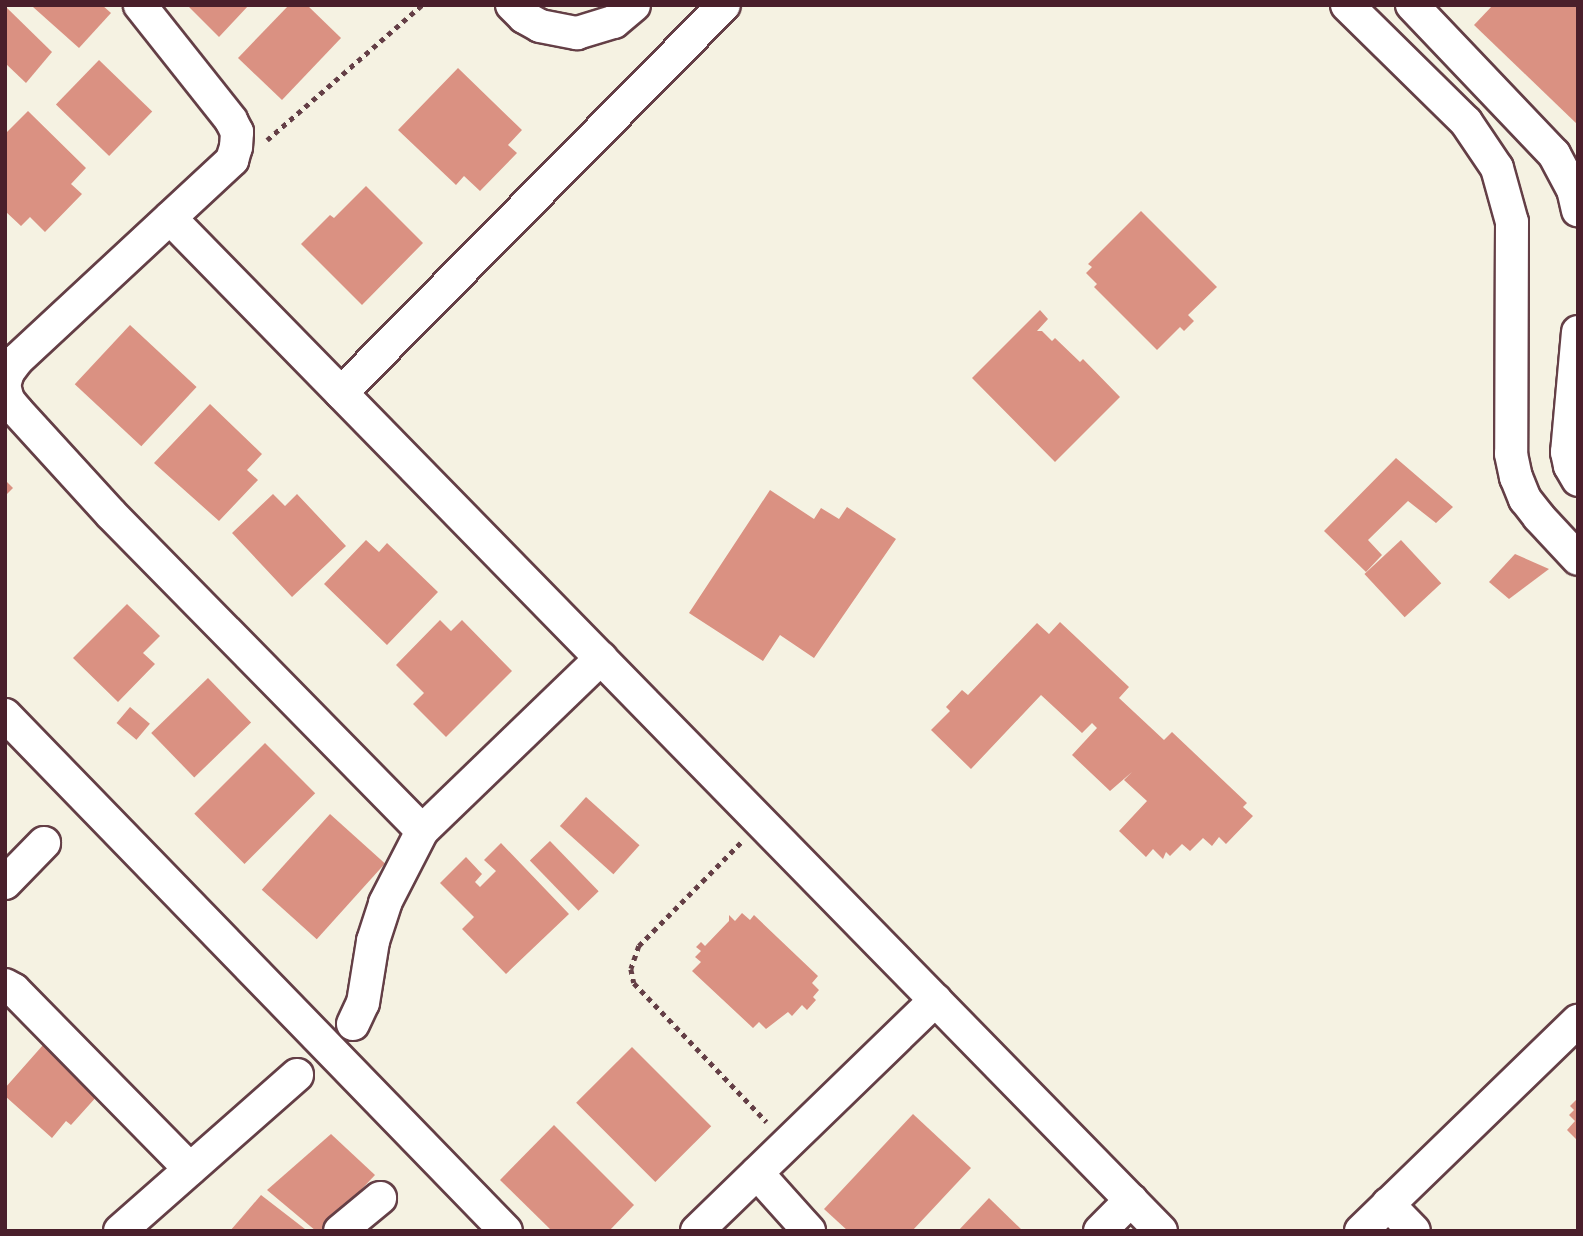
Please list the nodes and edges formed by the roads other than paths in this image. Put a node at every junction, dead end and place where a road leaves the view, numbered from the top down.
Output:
1 (140, 5) edge
2 (512, 5) edge
3 (634, 5) edge
4 (724, 5) edge
5 (1347, 5) edge
6 (1412, 5) edge
7 (1578, 210) edge
8 (170, 218) junction
9 (1578, 332) edge
10 (5, 382) edge
11 (5, 390) edge
12 (341, 393) junction
13 (1578, 481) edge
14 (1578, 559) edge
15 (601, 658) junction
16 (5, 715) edge
17 (422, 831) junction
18 (44, 843) dead end
19 (5, 883) edge
20 (5, 985) edge
21 (936, 1000) junction
22 (1578, 1021) edge
23 (354, 1024) dead end
24 (297, 1076) dead end
25 (190, 1169) junction
26 (757, 1173) junction
27 (380, 1198) dead end
28 (1131, 1200) junction
29 (1388, 1204) junction
30 (120, 1231) edge
31 (340, 1231) edge
32 (506, 1231) edge
33 (696, 1231) edge
34 (809, 1231) edge
35 (1100, 1231) edge
36 (1161, 1231) edge
37 (1361, 1231) edge
38 (1414, 1231) edge

1 - 8 street
2 - 3 street
4 - 12 street
5 - 14 street
6 - 7 street
8 - 10 street
8 - 12 street
9 - 13 street
11 - 17 street
12 - 15 street
15 - 17 street
15 - 21 street
16 - 32 street
17 - 23 street
18 - 19 street
20 - 25 street
21 - 26 street
21 - 28 street
22 - 29 street
24 - 25 street
25 - 30 street
26 - 33 street
26 - 34 street
27 - 31 street
28 - 35 street
28 - 36 street
29 - 37 street
29 - 38 street

